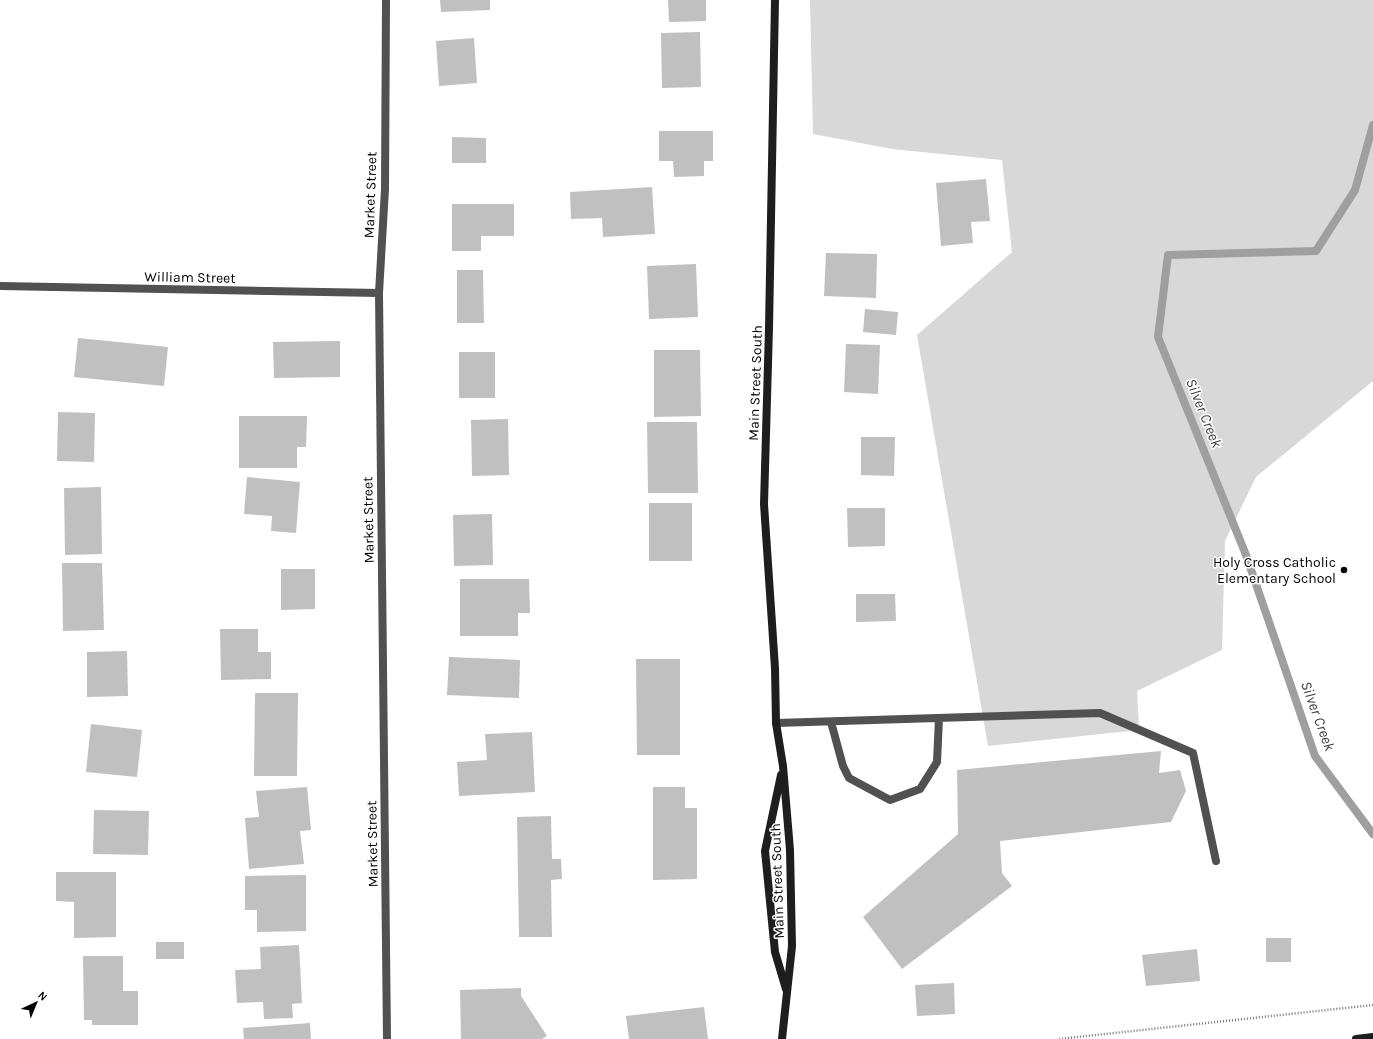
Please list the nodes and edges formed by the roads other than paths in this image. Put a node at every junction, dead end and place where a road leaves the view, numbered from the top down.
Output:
1 (386, 0) edge
2 (775, 0) edge
3 (0, 286) edge
4 (379, 293) junction
5 (939, 718) junction
6 (832, 722) junction
7 (776, 723) junction
8 (783, 766) junction
9 (1216, 861) dead end
10 (788, 994) junction
11 (1373, 1037) edge
12 (387, 1039) edge
13 (782, 1039) edge
14 (1356, 1039) edge

1 - 4 street, Market Street
2 - 7 main road, Main Street South
3 - 4 street, William Street
4 - 12 street, Market Street
5 - 6 street
5 - 6 street
5 - 9 street
6 - 7 street
7 - 8 main road, Main Street South
8 - 10 main road, Main Street South
8 - 10 main road, Main Street South
10 - 13 main road, Main Street South
11 - 14 main road

